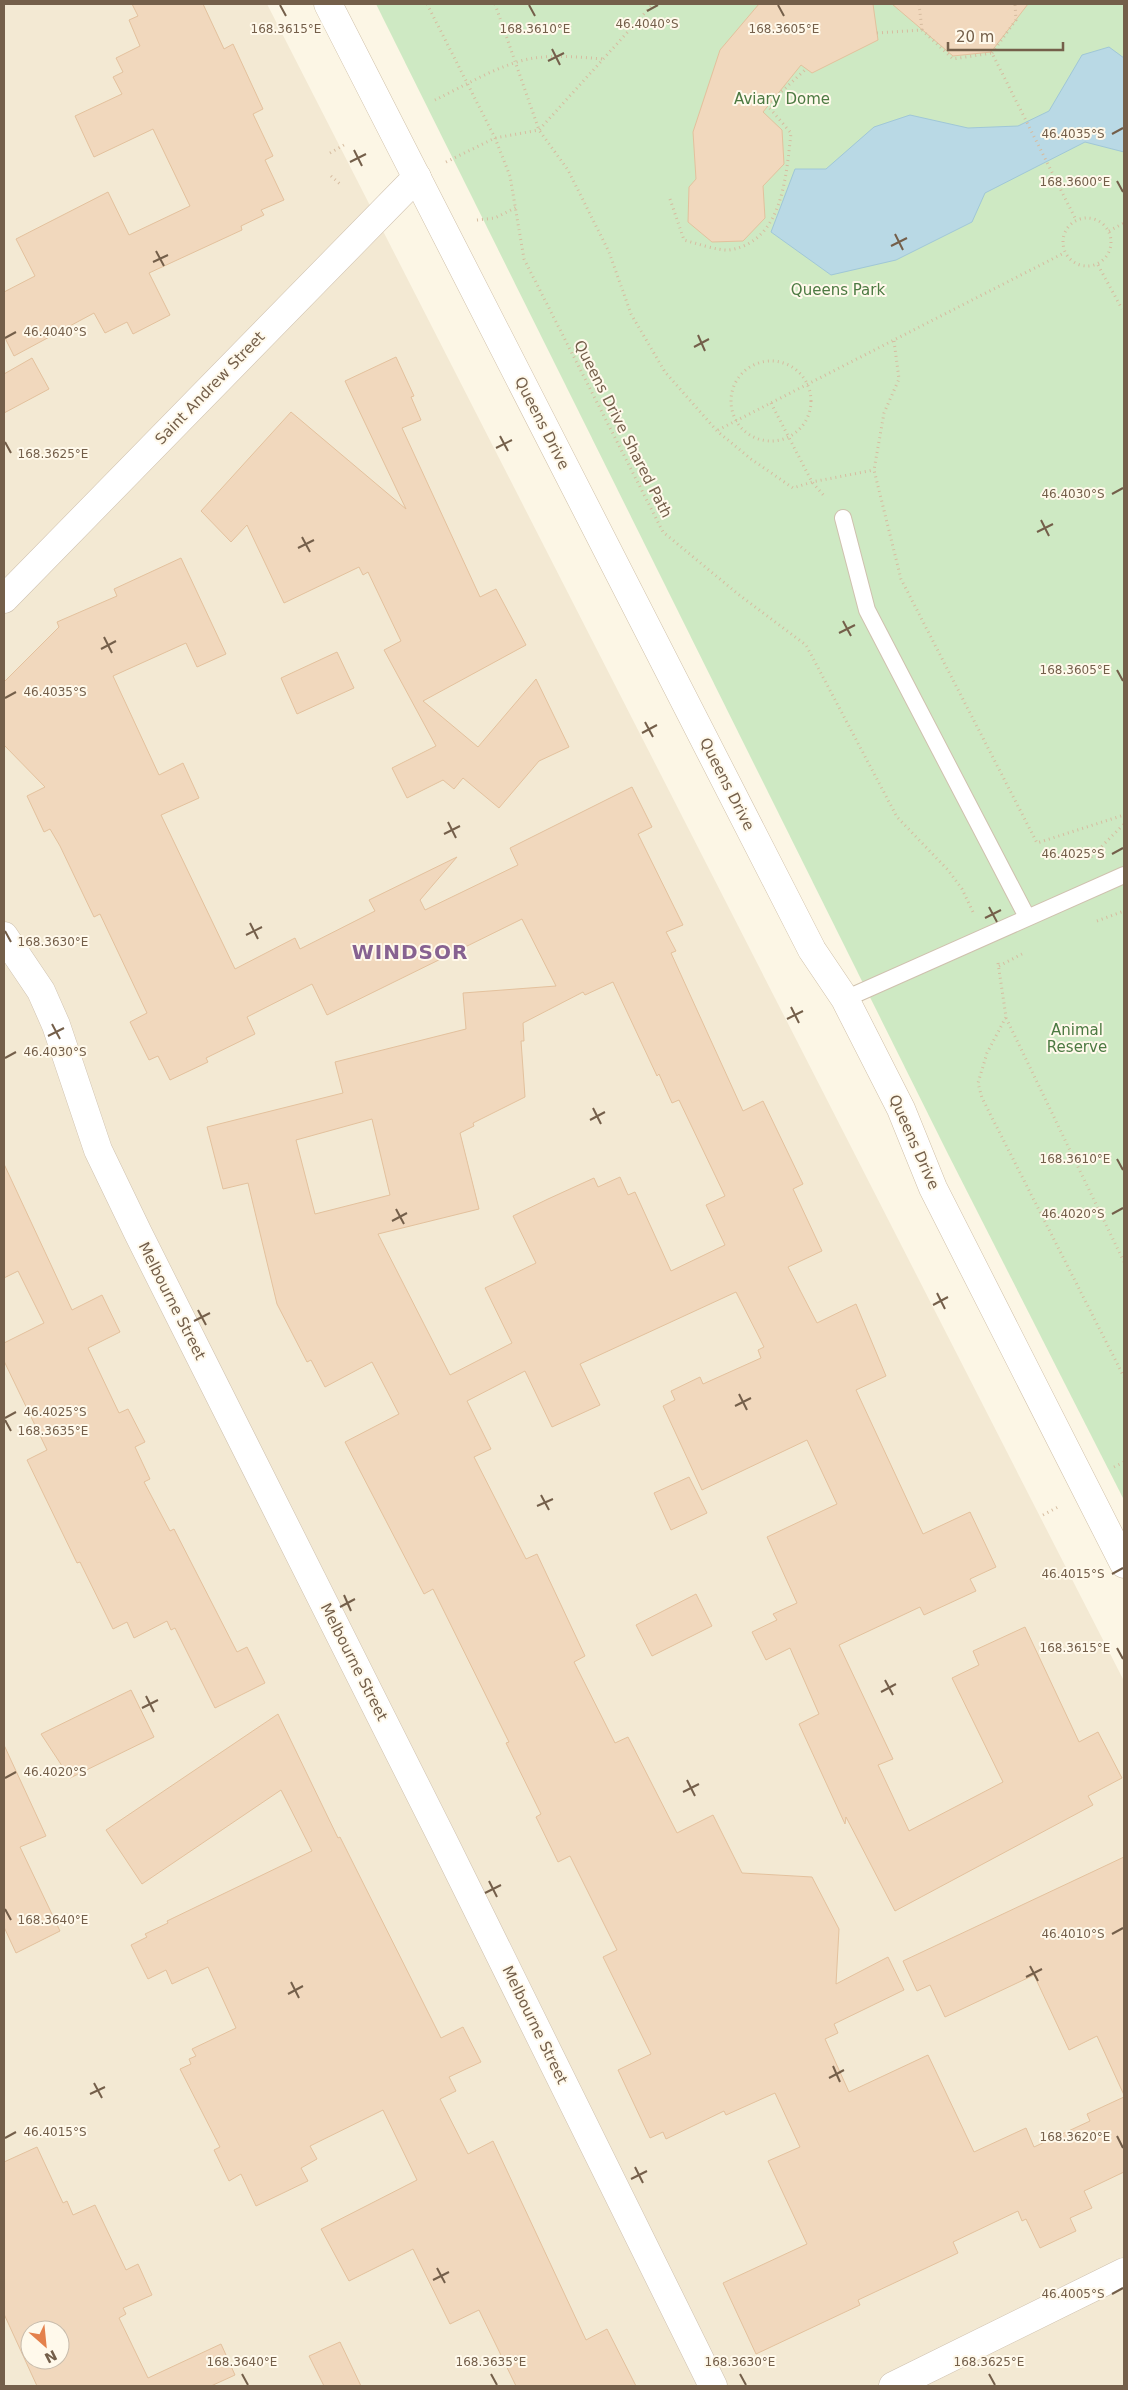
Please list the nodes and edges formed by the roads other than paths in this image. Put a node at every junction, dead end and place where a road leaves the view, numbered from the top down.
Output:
1 (328, 4) edge
2 (417, 177) junction
3 (843, 518) road end
4 (4, 599) edge
5 (1124, 875) edge
6 (1027, 917) junction
7 (4, 936) edge
8 (845, 999) junction
9 (1124, 1564) edge
10 (1124, 2272) edge
11 (713, 2386) edge
12 (893, 2386) edge

1 - 2 street, Queens Drive
2 - 4 street, Saint Andrew Street
2 - 8 street, Queens Drive
3 - 6 lane
5 - 6 lane
6 - 8 lane
7 - 11 street, Melbourne Street
8 - 9 street, Queens Drive
10 - 12 street

